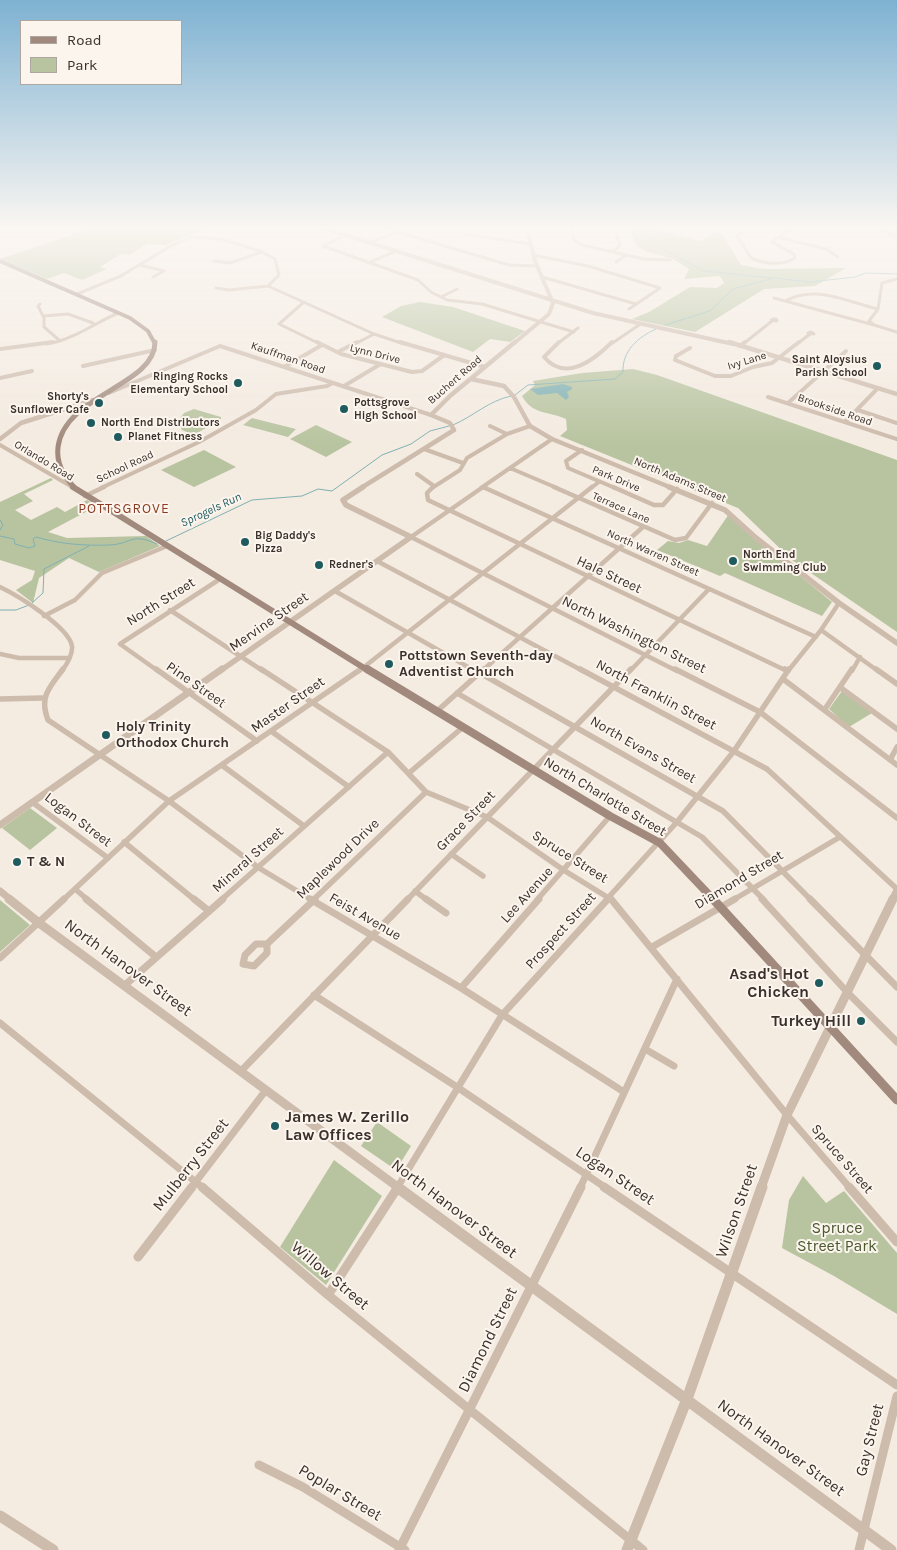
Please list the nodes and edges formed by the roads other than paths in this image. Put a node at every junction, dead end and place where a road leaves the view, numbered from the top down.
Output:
1 (91, 300) edge
2 (300, 300) edge
3 (453, 300) edge
4 (552, 300) edge
5 (553, 300) edge
6 (623, 300) edge
7 (642, 300) edge
8 (845, 300) edge
9 (879, 300) edge
10 (785, 301) edge
11 (304, 302) junction
12 (40, 304) dead end
13 (636, 304) junction
14 (629, 309) dead end
15 (878, 309) junction
16 (118, 313) junction
17 (44, 316) junction
18 (856, 320) junction
19 (870, 320) junction
20 (772, 321) dead end
21 (93, 323) junction
22 (539, 323) junction
23 (642, 323) junction
24 (874, 325) junction
25 (578, 328) dead end
26 (574, 332) junction
27 (897, 332) edge
28 (374, 334) junction
29 (810, 334) dead end
30 (60, 340) junction
31 (322, 345) junction
32 (740, 346) junction
33 (0, 348) edge
34 (690, 348) dead end
35 (155, 350) junction
36 (846, 351) dead end
37 (338, 352) junction
38 (443, 356) junction
39 (780, 358) junction
40 (379, 365) junction
41 (84, 366) dead end
42 (284, 367) junction
43 (485, 367) junction
44 (32, 371) dead end
45 (822, 371) junction
46 (0, 378) edge
47 (471, 379) junction
48 (333, 383) junction
49 (344, 386) junction
50 (878, 388) junction
51 (897, 394) edge
52 (768, 397) dead end
53 (92, 400) junction
54 (788, 403) junction
55 (858, 410) junction
56 (431, 415) junction
57 (845, 422) junction
58 (897, 424) edge
59 (490, 426) dead end
60 (530, 426) junction
61 (507, 434) junction
62 (0, 439) edge
63 (552, 439) junction
64 (897, 439) edge
65 (0, 444) edge
66 (424, 449) junction
67 (582, 450) junction
68 (462, 463) junction
69 (510, 468) junction
70 (417, 474) dead end
71 (599, 482) junction
72 (434, 486) junction
73 (483, 487) junction
74 (677, 489) junction
75 (78, 491) junction
76 (85, 496) junction
77 (577, 498) junction
78 (342, 503) joint
79 (712, 504) junction
80 (449, 511) junction
81 (552, 519) junction
82 (643, 527) junction
83 (411, 537) junction
84 (163, 544) junction
85 (520, 545) junction
86 (620, 548) junction
87 (377, 561) junction
88 (485, 573) junction
89 (586, 577) junction
90 (220, 578) junction
91 (0, 587) edge
92 (709, 589) junction
93 (335, 591) junction
94 (451, 600) junction
95 (839, 603) junction
96 (553, 608) junction
97 (170, 610) junction
98 (44, 616) junction
99 (678, 620) junction
100 (290, 622) junction
101 (821, 630) junction
102 (408, 632) junction
103 (520, 636) junction
104 (816, 637) junction
105 (897, 643) edge
106 (122, 647) joint
107 (646, 653) junction
108 (0, 654) edge
109 (241, 656) junction
110 (860, 657) junction
111 (69, 658) junction
112 (364, 667) junction
113 (480, 672) junction
114 (788, 672) junction
115 (783, 679) junction
116 (897, 684) edge
117 (613, 687) junction
118 (841, 688) junction
119 (457, 693) junction
120 (188, 694) junction
121 (42, 698) junction
122 (0, 699) edge
123 (314, 702) junction
124 (825, 709) junction
125 (436, 712) junction
126 (760, 712) junction
127 (576, 726) junction
128 (462, 728) junction
129 (897, 729) edge
130 (272, 731) junction
131 (257, 741) junction
132 (897, 747) edge
133 (553, 748) junction
134 (734, 751) junction
135 (388, 752) junction
136 (101, 754) junction
137 (890, 760) junction
138 (897, 765) edge
139 (223, 766) junction
140 (533, 769) junction
141 (409, 774) junction
142 (349, 787) junction
143 (426, 792) junction
144 (698, 796) junction
145 (169, 801) junction
146 (32, 802) junction
147 (610, 816) junction
148 (486, 817) junction
149 (897, 818) edge
150 (677, 822) junction
151 (0, 825) edge
152 (304, 826) junction
153 (840, 837) junction
154 (124, 842) junction
155 (660, 843) junction
156 (450, 854) junction
157 (108, 858) junction
158 (259, 868) junction
159 (565, 871) junction
160 (781, 871) junction
161 (483, 876) dead end
162 (752, 887) junction
163 (75, 889) junction
164 (897, 890) edge
165 (0, 891) edge
166 (414, 891) junction
167 (609, 896) junction
168 (312, 900) junction
169 (721, 907) junction
170 (209, 911) junction
171 (446, 913) dead end
172 (39, 923) junction
173 (371, 935) junction
174 (267, 944) dead end
175 (652, 947) junction
176 (156, 957) junction
177 (866, 957) junction
178 (0, 958) edge
179 (677, 979) junction
180 (125, 985) junction
181 (897, 987) edge
182 (460, 988) junction
183 (848, 993) junction
184 (314, 995) junction
185 (502, 1015) junction
186 (0, 1023) edge
187 (829, 1028) junction
188 (897, 1042) edge
189 (645, 1049) junction
190 (674, 1066) dead end
191 (241, 1071) junction
192 (457, 1087) junction
193 (266, 1090) junction
194 (624, 1092) junction
195 (897, 1100) edge
196 (787, 1115) junction
197 (586, 1174) junction
198 (195, 1181) junction
199 (398, 1186) junction
200 (897, 1242) edge
201 (138, 1256) dead end
202 (733, 1273) junction
203 (531, 1286) junction
204 (328, 1295) junction
205 (897, 1385) edge
206 (897, 1396) edge
207 (687, 1399) junction
208 (470, 1411) junction
209 (259, 1465) dead end
210 (0, 1516) edge
211 (863, 1529) junction
212 (629, 1545) edge
213 (401, 1549) edge
214 (53, 1550) edge
215 (644, 1550) edge
216 (859, 1550) edge
217 (891, 1550) edge

1 - 16 main road
2 - 11 street
3 - 22 street
4 - 22 street, Buchert Road
5 - 23 street
6 - 13 street
7 - 13 street
8 - 15 street
9 - 15 street
10 - 18 street
11 - 28 street
11 - 31 street, Lynn Drive
12 - 17 street
13 - 14 street
15 - 19 street
16 - 21 street
16 - 35 main road
17 - 21 street
17 - 30 street
18 - 19 street
18 - 24 street
19 - 24 street
20 - 32 street
21 - 30 street
22 - 26 street
22 - 43 street, Buchert Road
23 - 26 street
23 - 32 street
24 - 27 street
25 - 26 street
28 - 37 street
28 - 38 street
29 - 39 street, Ivy Lane
30 - 33 street
31 - 37 street, Lynn Drive
31 - 42 street
32 - 39 street
34 - 39 street, Ivy Lane
35 - 41 street
35 - 53 main road
36 - 45 street
37 - 40 street, Lynn Drive
38 - 40 street, Lynn Drive
38 - 43 street
39 - 45 street
40 - 49 street
42 - 48 street, Kauffman Road
42 - 53 street, Kauffman Road
43 - 47 street, Buchert Road
44 - 46 street
45 - 50 street
45 - 54 street
47 - 56 street, Buchert Road
47 - 60 street
48 - 49 street, Kauffman Road
48 - 76 street, School Road
49 - 56 street, Kauffman Road
50 - 51 street
50 - 55 street
52 - 54 street, Brookside Road
53 - 62 street, Kauffman Road
53 - 75 main road
54 - 57 street, Brookside Road
55 - 57 street
55 - 58 street
56 - 66 street, Buchert Road
57 - 64 street, Brookside Road
59 - 61 street
60 - 61 street
60 - 63 street, North Adams Street
61 - 68 street
63 - 67 street, North Adams Street
63 - 69 street, Mervine Street
65 - 75 street, Orlando Road
66 - 68 street
66 - 78 street, Buchert Road
67 - 71 street, Park Drive
67 - 74 street, North Adams Street
68 - 72 street
69 - 73 street, Mervine Street
69 - 77 street, Terrace Lane
70 - 72 street
71 - 74 street, Park Drive
71 - 77 street, Master Street
72 - 80 street, Hale Street
73 - 80 street, Mervine Street
73 - 81 street, North Warren Street
74 - 79 street, North Adams Street
75 - 76 main road
76 - 84 main road
77 - 81 street, Master Street
77 - 82 street, Terrace Lane
78 - 83 street, North Washington Street
79 - 82 street, Terrace Lane
79 - 95 street, North Adams Street
80 - 83 street, Mervine Street
80 - 85 street, Hale Street
81 - 85 street, Master Street
81 - 86 street, North Warren Street
82 - 86 street
83 - 87 street, Mervine Street
83 - 88 street, North Washington Street
84 - 90 main road
84 - 98 street
85 - 88 street, Master Street
85 - 89 street, Hale Street
86 - 89 street
86 - 92 street, North Warren Street
87 - 93 street, Mervine Street
87 - 94 street, North Franklin Street
88 - 94 street, Master Street
88 - 96 street, North Washington Street
89 - 96 street
89 - 99 street, Hale Street
90 - 97 street, North Street
90 - 100 main road, North Charlotte Street
91 - 98 street
92 - 99 street, Grace Street
92 - 104 street, North Warren Street
93 - 100 street, Mervine Street
93 - 102 street, North Evans Street
94 - 102 street, Master Street
94 - 103 street, North Franklin Street
95 - 101 street, Prospect Street
95 - 105 street, North Adams Street
96 - 103 street
96 - 107 street, North Washington Street
97 - 106 street, North Street
97 - 109 street, Spruce Street
98 - 111 street
99 - 107 street, Grace Street
99 - 114 street, Hale Street
100 - 109 street, Mervine Street
100 - 112 main road, North Charlotte Street
101 - 104 street, Prospect Street
101 - 110 street
102 - 112 street, Master Street
102 - 113 street, North Evans Street
103 - 113 street
103 - 117 street, North Franklin Street
104 - 114 street, Prospect Street
106 - 120 street, Pine Street
107 - 117 street, Grace Street
107 - 126 street, North Washington Street
108 - 111 street
109 - 120 street, Mervine Street
109 - 123 street, Spruce Street
110 - 116 street
110 - 118 street
111 - 121 street
112 - 123 street, Master Street
112 - 125 main road, North Charlotte Street
113 - 119 street
113 - 127 street, North Evans Street
114 - 115 street, Prospect Street
115 - 124 street
115 - 126 street, Prospect Street
117 - 127 street, Grace Street
117 - 134 street, North Franklin Street
118 - 124 street
118 - 129 street
119 - 125 street
119 - 133 street
120 - 131 street, Pine Street
120 - 136 street, Mervine Street
121 - 122 street
121 - 136 street, Feist Avenue
123 - 130 street, Master Street
123 - 135 street, Spruce Street
124 - 137 street
125 - 128 main road, North Charlotte Street
126 - 134 street, Prospect Street
126 - 149 street, North Washington Street
127 - 133 street, Grace Street
127 - 144 street, North Evans Street
128 - 140 main road, North Charlotte Street
128 - 141 street
130 - 131 street, Master Street
130 - 142 street
131 - 139 street, Master Street
132 - 137 street
133 - 140 street, Grace Street
133 - 150 street
134 - 144 street, Prospect Street
134 - 153 street, North Franklin Street
135 - 141 street, Spruce Street
135 - 142 street, Mineral Street
136 - 145 street, Feist Avenue
136 - 146 street, Mervine Street
137 - 138 street
139 - 145 street, Master Street
139 - 152 street
140 - 147 main road, North Charlotte Street
140 - 148 street, Grace Street
141 - 143 street, Spruce Street
142 - 152 street, Mineral Street
143 - 148 street, Spruce Street
143 - 168 street, Maplewood Drive
144 - 150 street, Prospect Street
144 - 160 street, North Evans Street
145 - 154 street, Master Street
145 - 158 street, Feist Avenue
146 - 151 street, Mervine Street
146 - 157 street, Logan Street
147 - 155 main road, North Charlotte Street
147 - 159 street, Lee Avenue
148 - 156 street, Grace Street
148 - 159 street, Spruce Street
150 - 155 street, Prospect Street
150 - 162 street
152 - 158 street, Mineral Street
153 - 160 street, Diamond Street
153 - 164 street, North Franklin Street
154 - 157 street, Master Street
154 - 170 street, Logan Street
155 - 167 street, Prospect Street
155 - 169 main road, North Charlotte Street
156 - 161 street
156 - 166 street, Grace Street
157 - 163 street, Master Street
158 - 168 street, Feist Avenue
158 - 170 street, Mineral Street
159 - 167 street, Spruce Street
159 - 182 street, Lee Avenue
160 - 162 street, Diamond Street
160 - 177 street, North Evans Street
162 - 169 street, Diamond Street
162 - 183 street
163 - 172 street, Master Street
163 - 176 street
164 - 177 street, Wilson Street
165 - 172 street, North Hanover Street
166 - 171 street
166 - 173 street, Grace Street
167 - 175 street, Spruce Street
167 - 185 street, Prospect Street
168 - 173 street, Feist Avenue
168 - 174 street, Maplewood Drive
169 - 175 street, Diamond Street
169 - 187 main road, North Charlotte Street
170 - 176 street, Mineral Street
172 - 178 street, Master Street
172 - 180 street, North Hanover Street
173 - 182 street, Feist Avenue
173 - 184 street, Grace Street
175 - 179 street, Spruce Street
176 - 180 street, Mineral Street
177 - 181 street, North Evans Street
177 - 183 street, Wilson Street
179 - 189 street, Diamond Street
179 - 196 street, Spruce Street
180 - 191 street, North Hanover Street
182 - 185 street, Feist Avenue
183 - 187 street, Wilson Street
183 - 188 street
184 - 191 street, Grace Street
184 - 192 street, Logan Street
185 - 192 street, Prospect Street
185 - 194 street, Feist Avenue
186 - 198 street, Willow Street
187 - 195 main road, North Charlotte Street
187 - 196 street, Wilson Street
189 - 190 street
189 - 194 street, Diamond Street
191 - 193 street, North Hanover Street
192 - 197 street, Logan Street
192 - 199 street, Prospect Street
193 - 198 street, Mulberry Street
193 - 199 street, North Hanover Street
194 - 197 street, Diamond Street
196 - 200 street, Spruce Street
196 - 202 street, Wilson Street
197 - 202 street, Logan Street
197 - 203 street, Diamond Street
198 - 201 street, Mulberry Street
198 - 204 street, Willow Street
199 - 203 street, North Hanover Street
199 - 204 street, Prospect Street
202 - 205 street, Logan Street
202 - 207 street, Wilson Street
203 - 207 street, North Hanover Street
203 - 208 street, Diamond Street
204 - 208 street, Willow Street
206 - 211 street, Gay Street
207 - 211 street, North Hanover Street
207 - 212 street, Wilson Street
208 - 212 street, Willow Street
208 - 213 street, Diamond Street
209 - 213 street, Poplar Street
210 - 214 street
211 - 216 street, Gay Street
211 - 217 street, North Hanover Street
212 - 215 street, Willow Street

